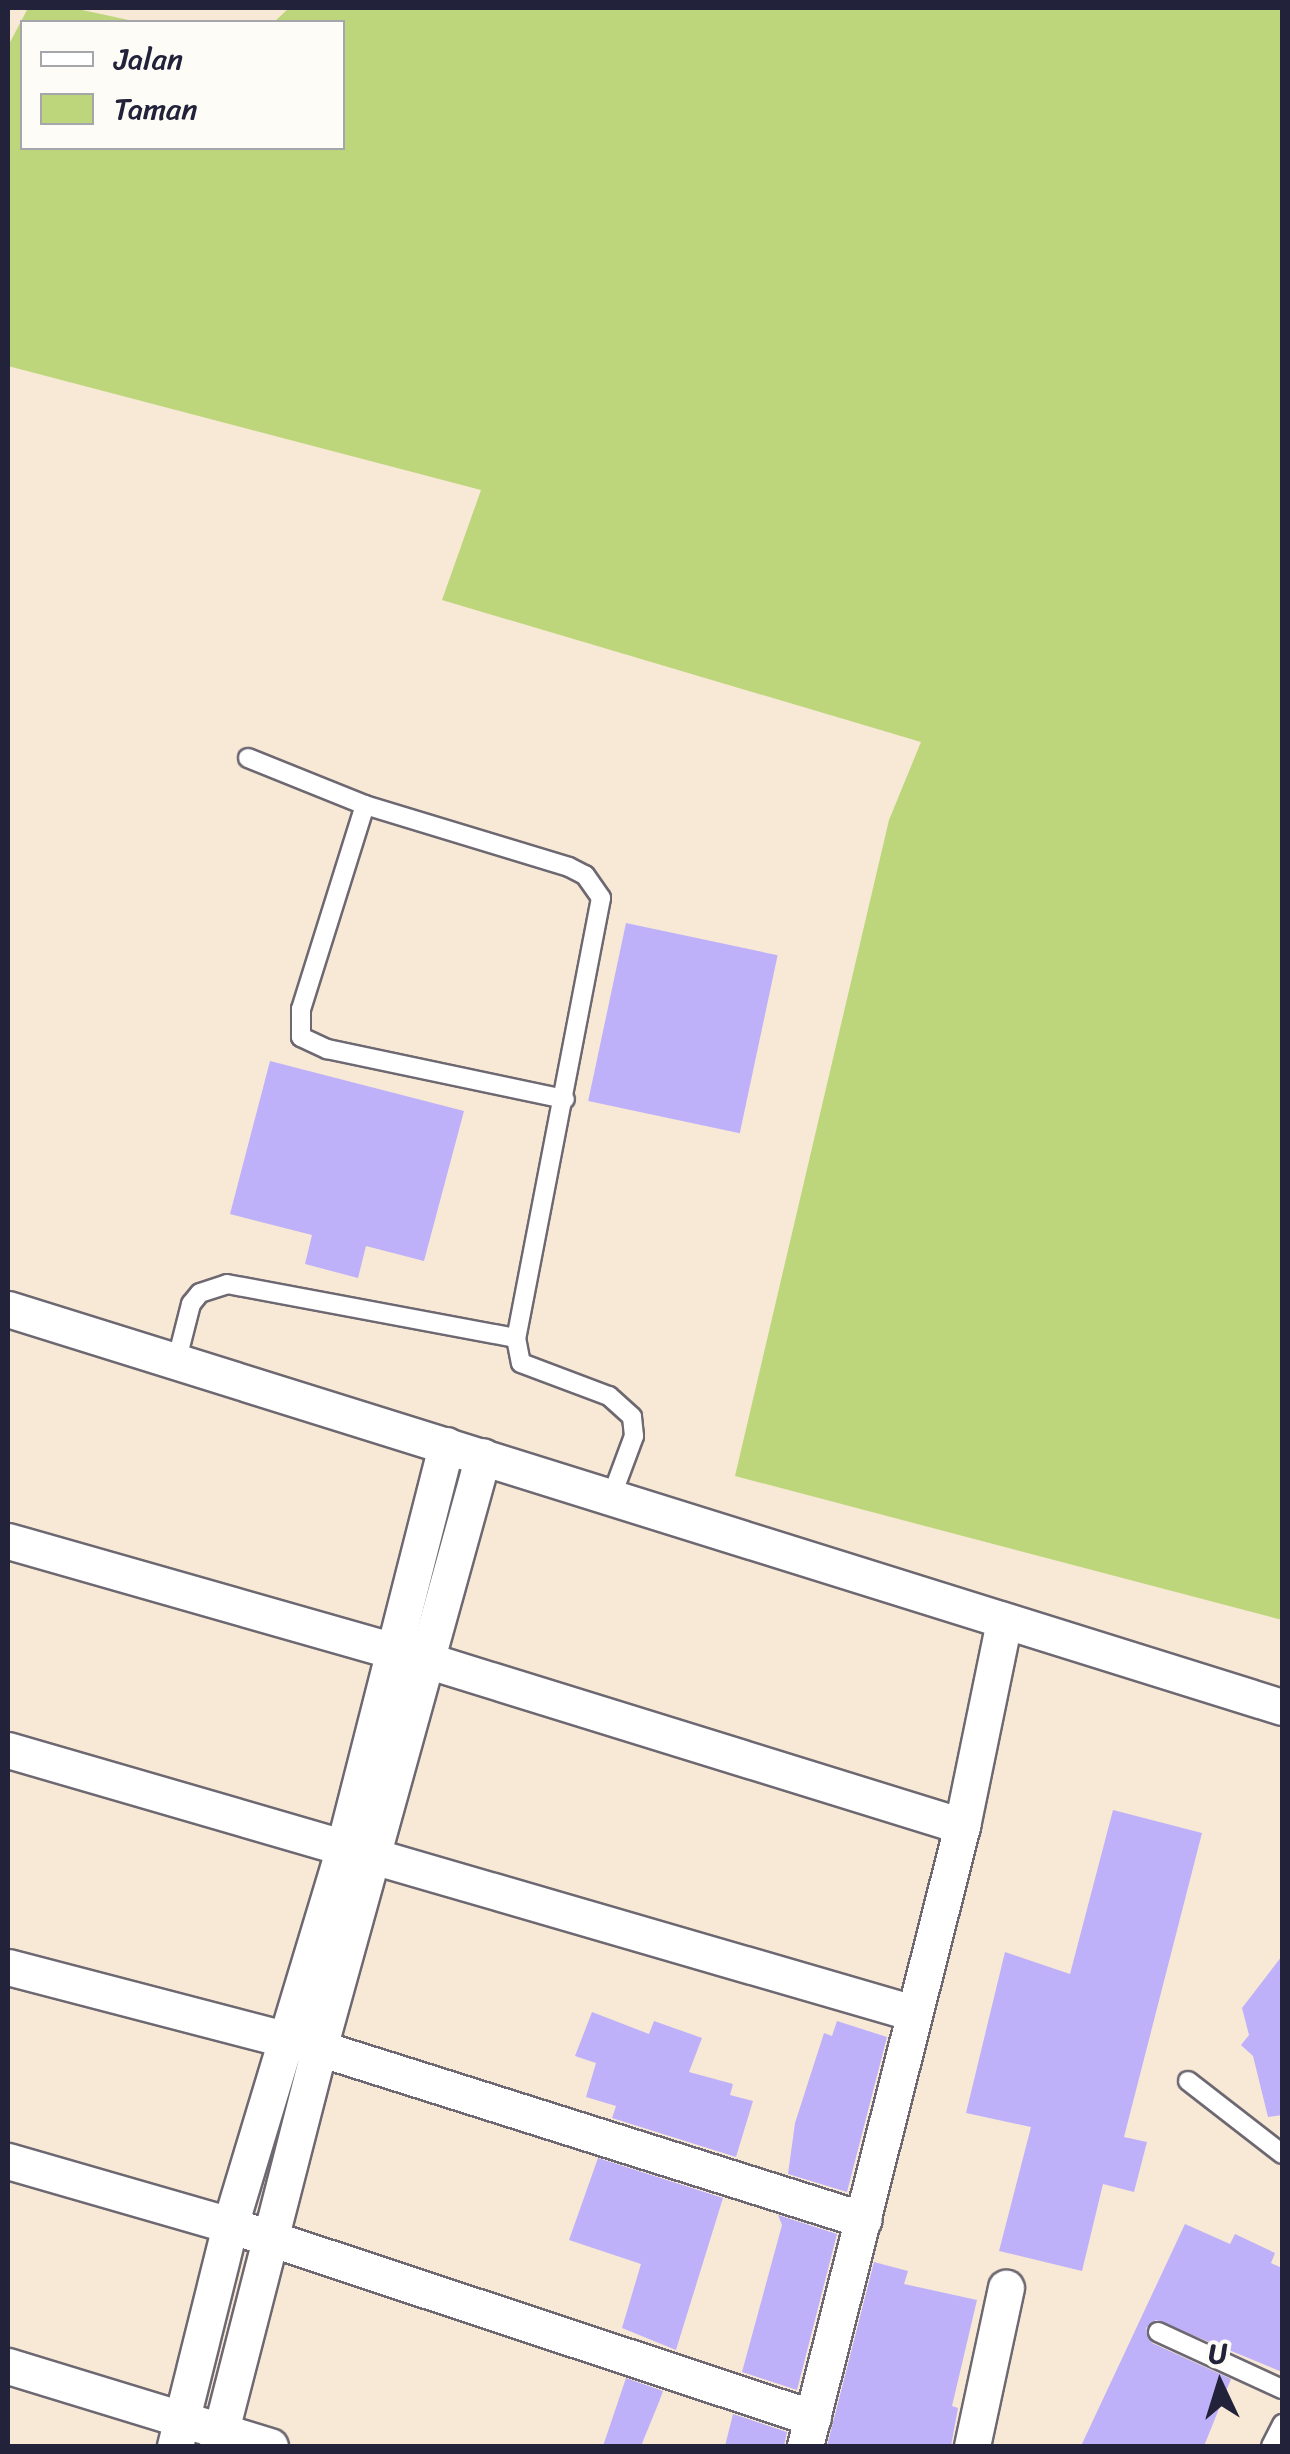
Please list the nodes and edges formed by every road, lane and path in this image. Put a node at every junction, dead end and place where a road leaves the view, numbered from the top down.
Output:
1 (248, 758) dead end
2 (365, 805) junction
3 (565, 1099) junction
4 (8, 1309) edge
5 (516, 1338) junction
6 (176, 1359) junction
7 (446, 1445) junction
8 (483, 1456) junction
9 (611, 1498) junction
10 (8, 1541) edge
11 (1004, 1622) junction
12 (408, 1654) junction
13 (1282, 1707) edge
14 (8, 1750) edge
15 (962, 1826) junction
16 (358, 1853) junction
17 (8, 1967) edge
18 (913, 2013) junction
19 (304, 2045) junction
20 (1188, 2080) dead end
21 (1282, 2154) edge
22 (8, 2161) edge
23 (864, 2220) junction
24 (230, 2226) junction
25 (270, 2240) junction
26 (1006, 2288) dead end
27 (1158, 2332) dead end
28 (8, 2366) edge
29 (1282, 2389) edge
30 (1282, 2424) edge
31 (809, 2432) edge
32 (177, 2435) edge
33 (219, 2440) edge
34 (270, 2446) edge
35 (972, 2446) edge
36 (1271, 2446) edge

1 - 2 lane
2 - 3 lane
2 - 3 lane
3 - 5 lane
4 - 6 street
5 - 6 lane
5 - 9 lane
6 - 7 street
7 - 8 street
7 - 12 street
8 - 9 street
8 - 12 street
9 - 11 street
10 - 12 street
11 - 13 street
11 - 15 street
12 - 15 street
12 - 16 street
14 - 16 street
15 - 18 street
16 - 18 street
16 - 19 street
17 - 19 street
18 - 23 street
19 - 23 street
19 - 24 street
19 - 25 street
20 - 21 lane
22 - 24 street
23 - 31 street
24 - 25 street
24 - 32 street
25 - 31 street
25 - 33 street
26 - 35 street
27 - 29 lane
28 - 32 street
30 - 36 lane
32 - 33 street
33 - 34 street

